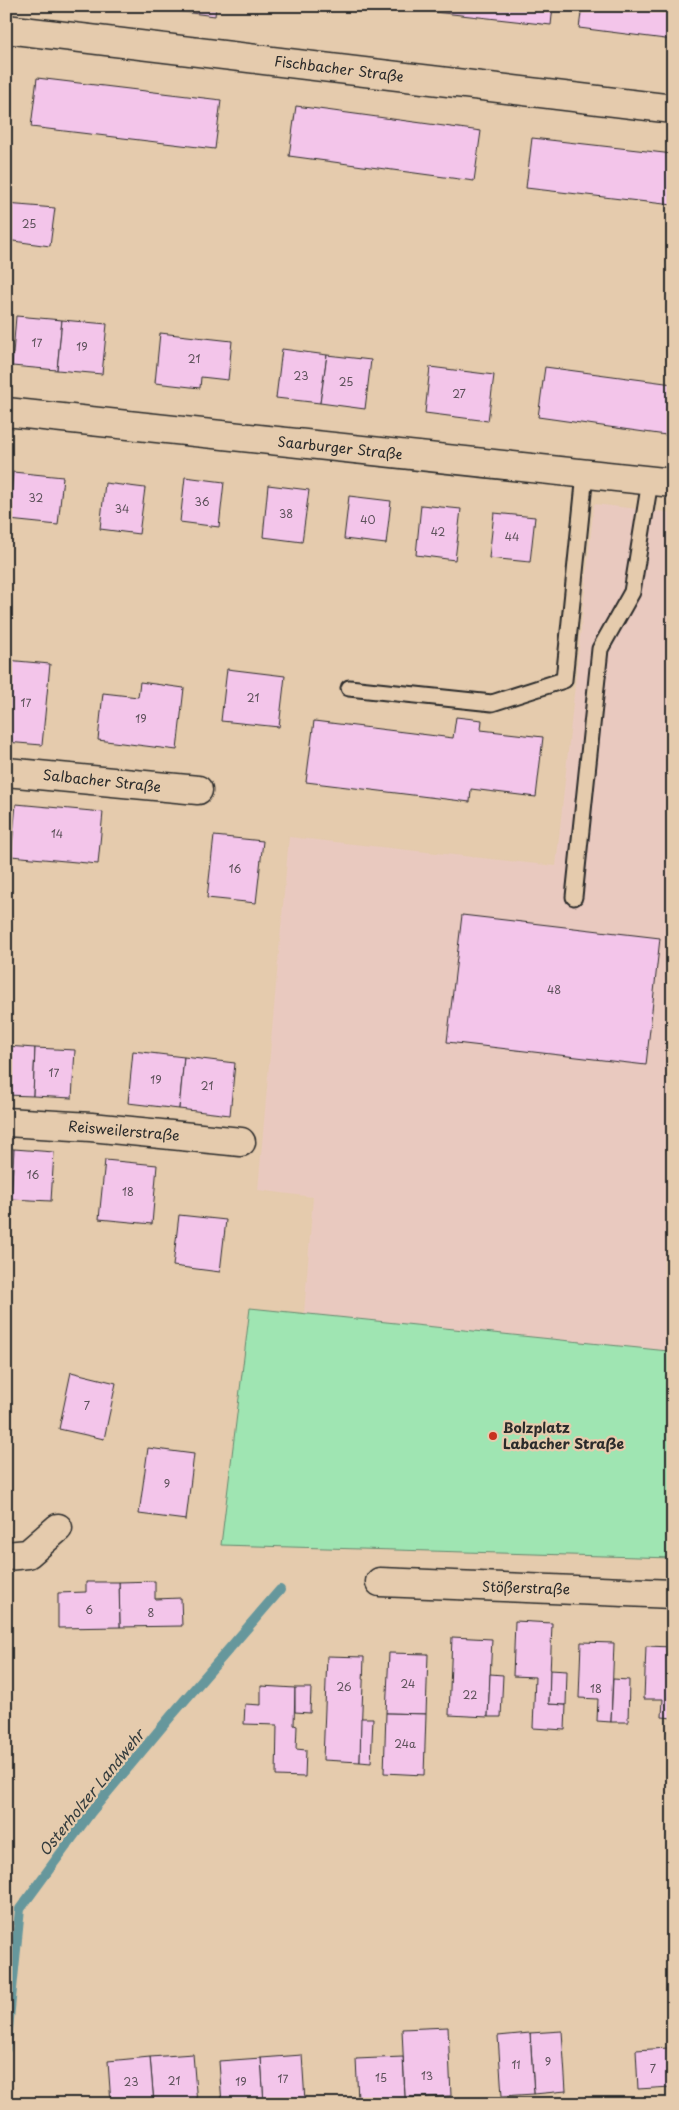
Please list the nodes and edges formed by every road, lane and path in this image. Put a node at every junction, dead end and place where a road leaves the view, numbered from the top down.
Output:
1 (6, 29) edge
2 (673, 109) edge
3 (6, 412) edge
4 (585, 474) junction
5 (661, 482) edge
6 (349, 688) dead end
7 (6, 772) edge
8 (198, 790) dead end
9 (574, 897) dead end
10 (6, 1122) edge
11 (241, 1142) dead end
12 (58, 1528) dead end
13 (6, 1556) edge
14 (380, 1582) dead end
15 (673, 1594) edge

1 - 2 street, Fischbacher Straße
3 - 4 street, Saarburger Straße
4 - 5 street, Saarburger Straße
4 - 6 lane
5 - 9 lane
7 - 8 street, Salbacher Straße
10 - 11 street, Reisweilerstraße
12 - 13 street
14 - 15 street, Stößerstraße

